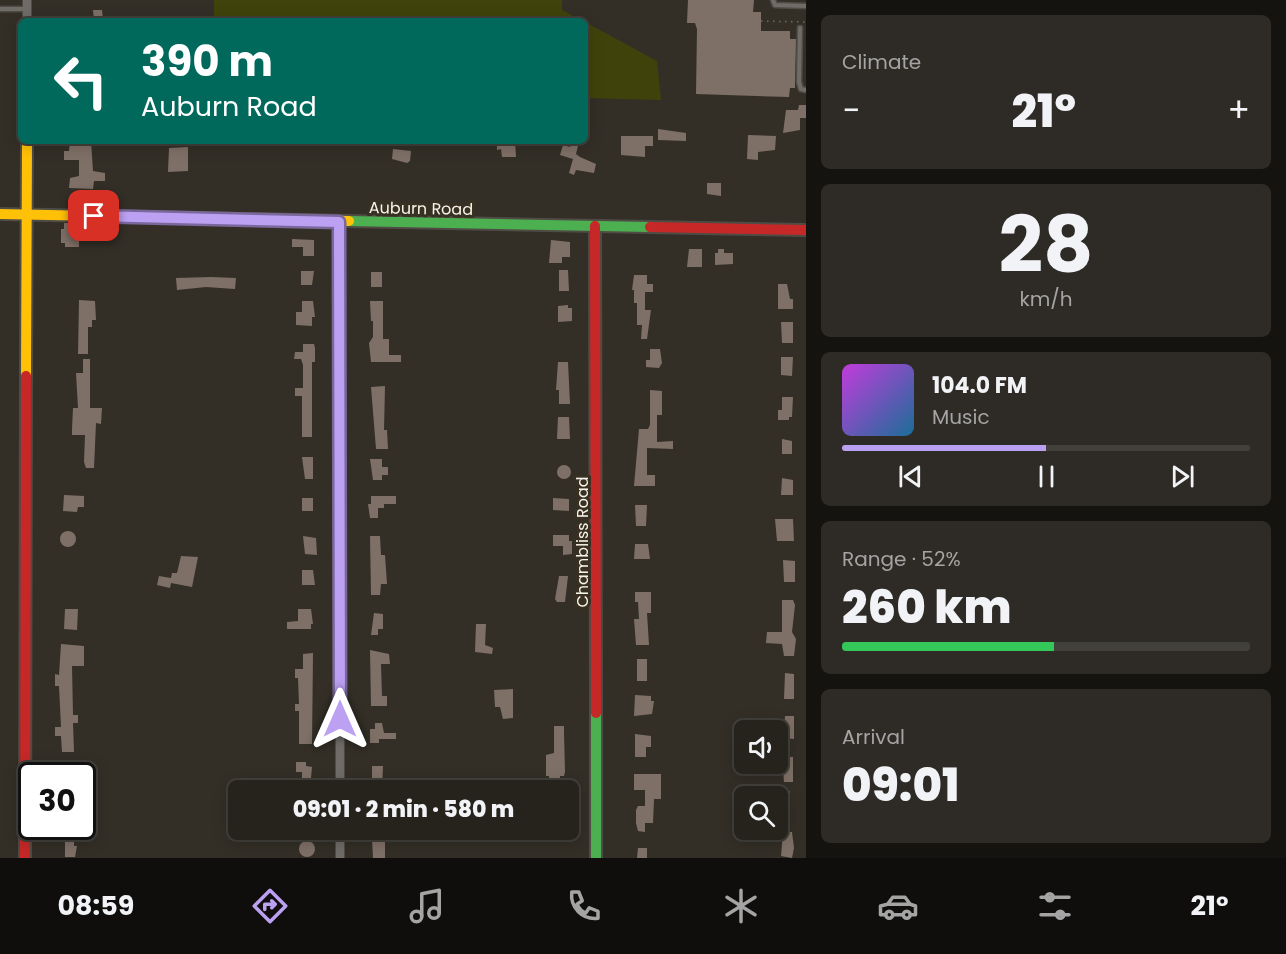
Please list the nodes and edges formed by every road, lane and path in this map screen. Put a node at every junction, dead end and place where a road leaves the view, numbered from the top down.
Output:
1 (773, 0) edge
2 (27, 4) edge
3 (806, 6) edge
4 (0, 9) edge
5 (761, 21) dead end
6 (806, 22) edge
7 (800, 28) dead end
8 (806, 90) edge
9 (27, 144) edge
10 (0, 214) edge
11 (27, 214) junction
12 (339, 222) junction
13 (595, 226) junction
14 (806, 230) edge
15 (340, 780) edge
16 (340, 840) edge
17 (25, 858) edge
18 (340, 858) edge
19 (596, 858) edge

1 - 3 lane
2 - 4 lane
5 - 6 path
7 - 8 lane
9 - 11 street
10 - 11 street, Auburn Road
11 - 12 street, Auburn Road
11 - 17 street
12 - 13 street, Auburn Road
12 - 15 street
13 - 14 street, Auburn Road
13 - 19 street, Chambliss Road
16 - 18 street

